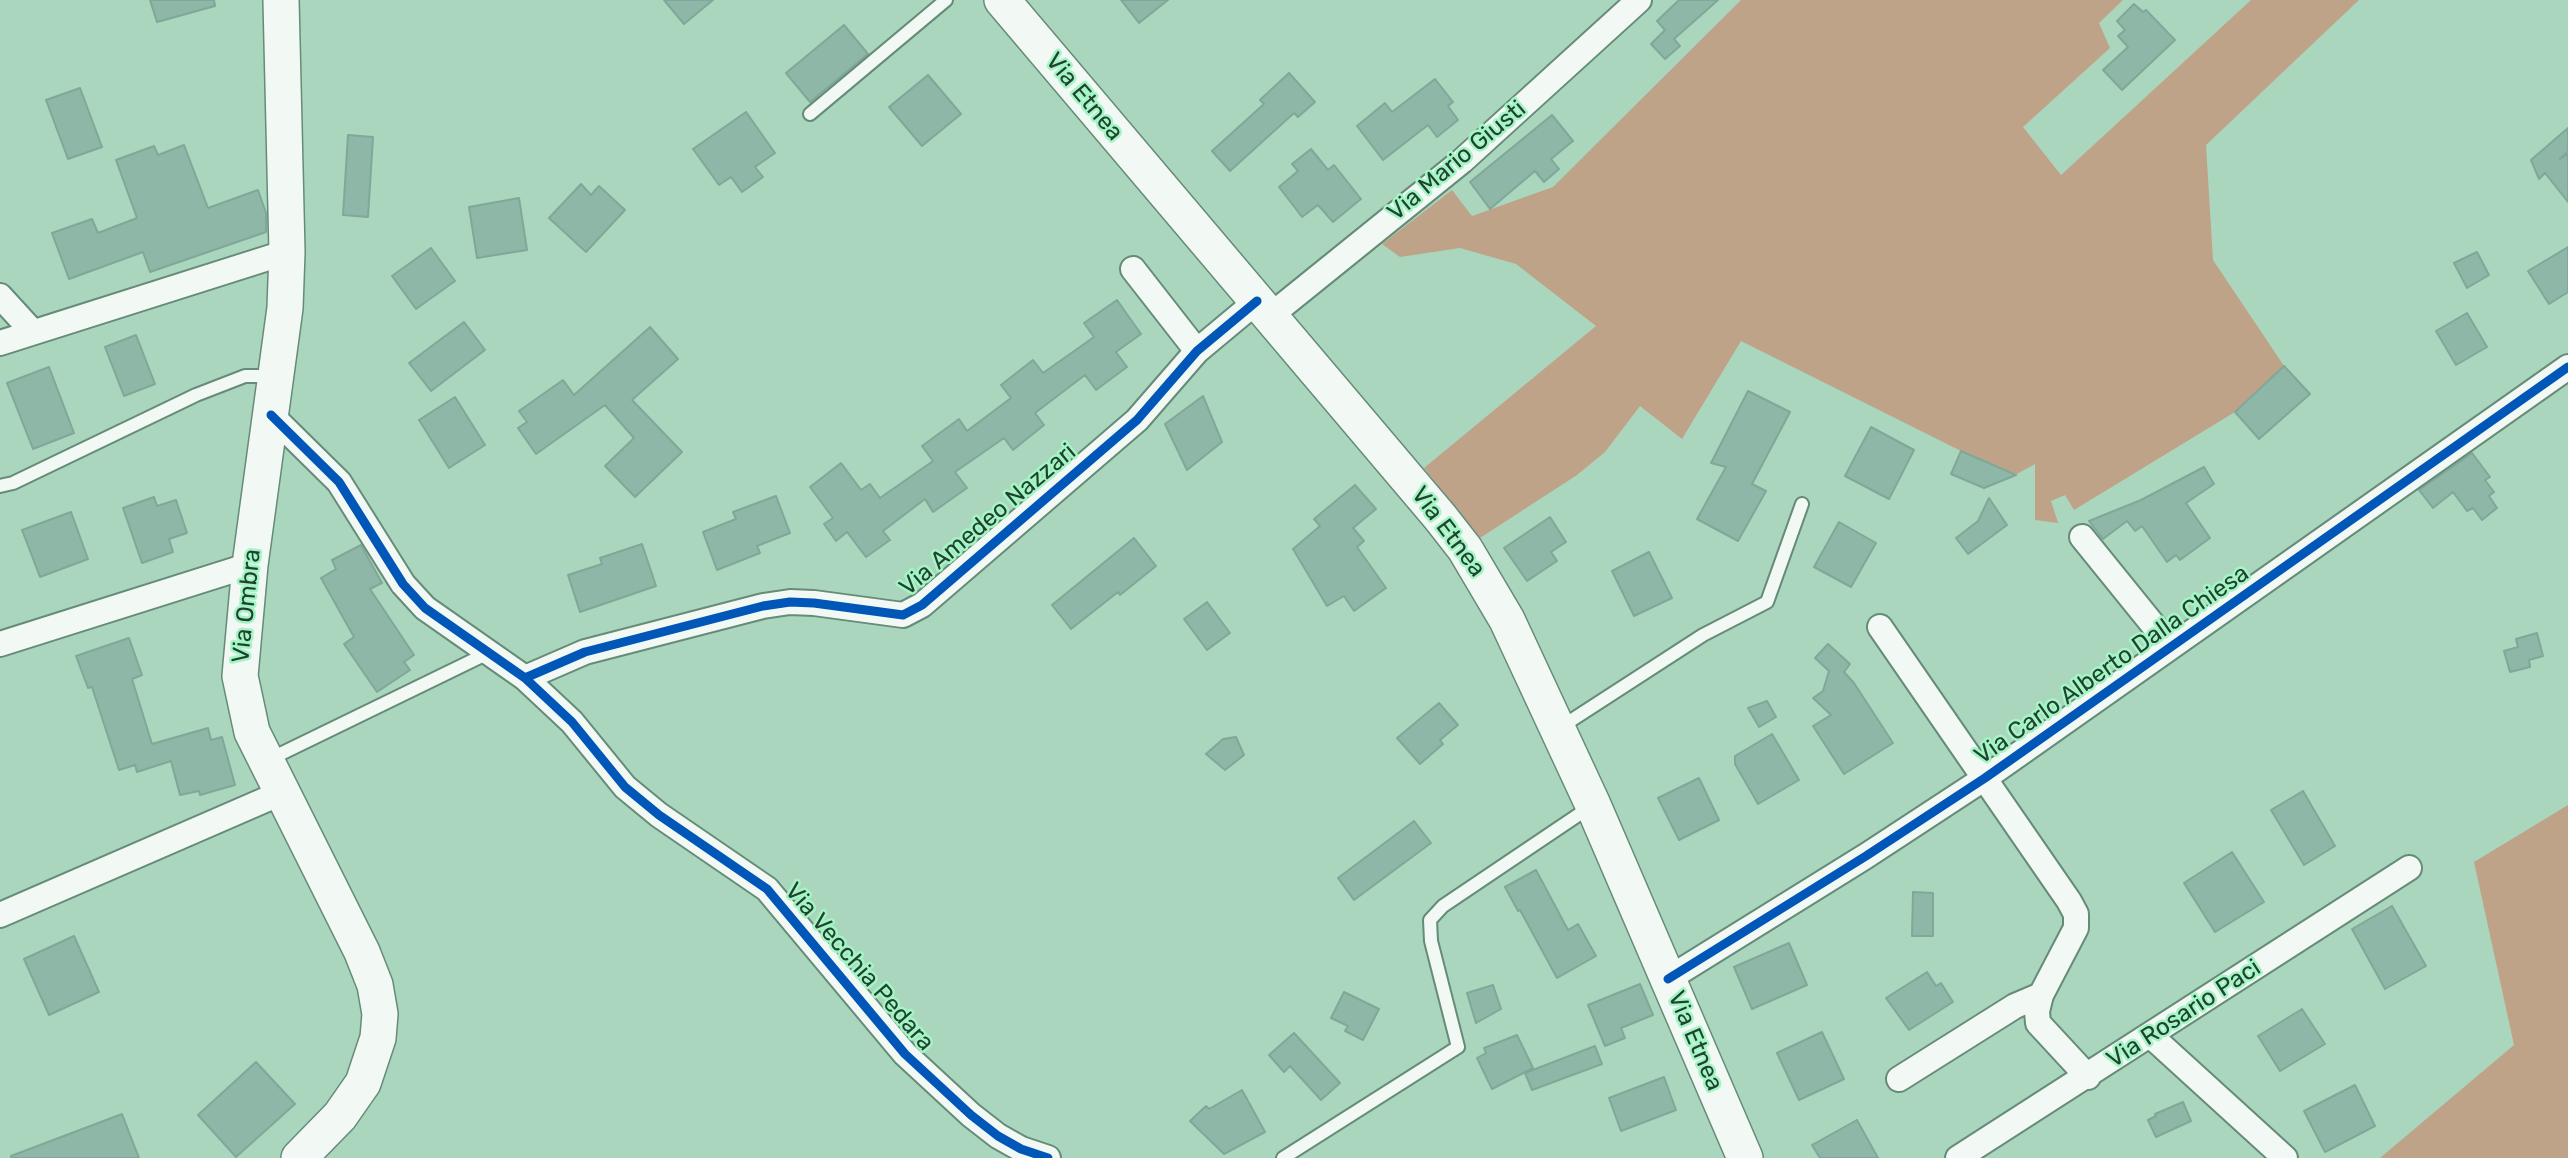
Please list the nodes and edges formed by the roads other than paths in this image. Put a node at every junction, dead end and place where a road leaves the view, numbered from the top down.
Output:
1 (281, 0) edge
2 (946, 0) edge
3 (1002, 0) edge
4 (1639, 0) edge
5 (810, 114) dead end
6 (287, 252) junction
7 (1133, 269) dead end
8 (0, 296) edge
9 (1263, 308) junction
10 (33, 332) junction
11 (0, 343) edge
12 (1197, 351) junction
13 (2568, 367) edge
14 (276, 376) junction
15 (271, 415) junction
16 (0, 486) edge
17 (1802, 504) dead end
18 (2082, 537) dead end
19 (250, 565) junction
20 (1880, 627) dead end
21 (0, 643) edge
22 (2171, 647) junction
23 (488, 653) junction
24 (525, 678) junction
25 (1558, 729) junction
26 (266, 761) junction
27 (1985, 778) junction
28 (281, 793) junction
29 (1593, 805) junction
30 (2409, 868) dead end
31 (0, 915) edge
32 (1668, 979) junction
33 (2041, 995) junction
34 (2151, 1036) junction
35 (2088, 1077) junction
36 (1899, 1079) dead end
37 (299, 1158) edge
38 (1048, 1158) edge
39 (1283, 1158) edge
40 (1745, 1158) edge
41 (1958, 1158) edge
42 (2286, 1158) edge

1 - 6 main road, Via Ombra
2 - 5 lane
3 - 9 main road, Via Etnea
4 - 9 street, Via Mario Giusti
6 - 10 street
6 - 14 main road, Via Ombra
7 - 12 street
8 - 10 street
9 - 12 street, Via Amedeo Nazzari
9 - 25 main road, Via Etnea
10 - 11 street
12 - 24 street, Via Amedeo Nazzari
13 - 22 street, Via Carlo Alberto Dalla Chiesa
14 - 15 main road, Via Ombra
14 - 16 lane
15 - 19 main road, Via Ombra
15 - 23 street, Via Vecchia Pedara
17 - 25 lane
18 - 22 street
19 - 21 street
19 - 26 main road, Via Ombra
20 - 27 street
22 - 27 street, Via Carlo Alberto Dalla Chiesa
23 - 24 street, Via Vecchia Pedara
23 - 26 lane
24 - 38 street, Via Vecchia Pedara
25 - 29 main road, Via Etnea
26 - 28 main road, Via Ombra
27 - 32 street, Via Carlo Alberto Dalla Chiesa
27 - 33 street
28 - 31 street
28 - 37 main road, Via Ombra
29 - 32 main road, Via Etnea
29 - 39 lane
30 - 34 street, Via Rosario Paci
32 - 40 main road, Via Etnea
33 - 35 street
33 - 36 street
34 - 35 street, Via Rosario Paci
34 - 42 street
35 - 41 street, Via Rosario Paci

